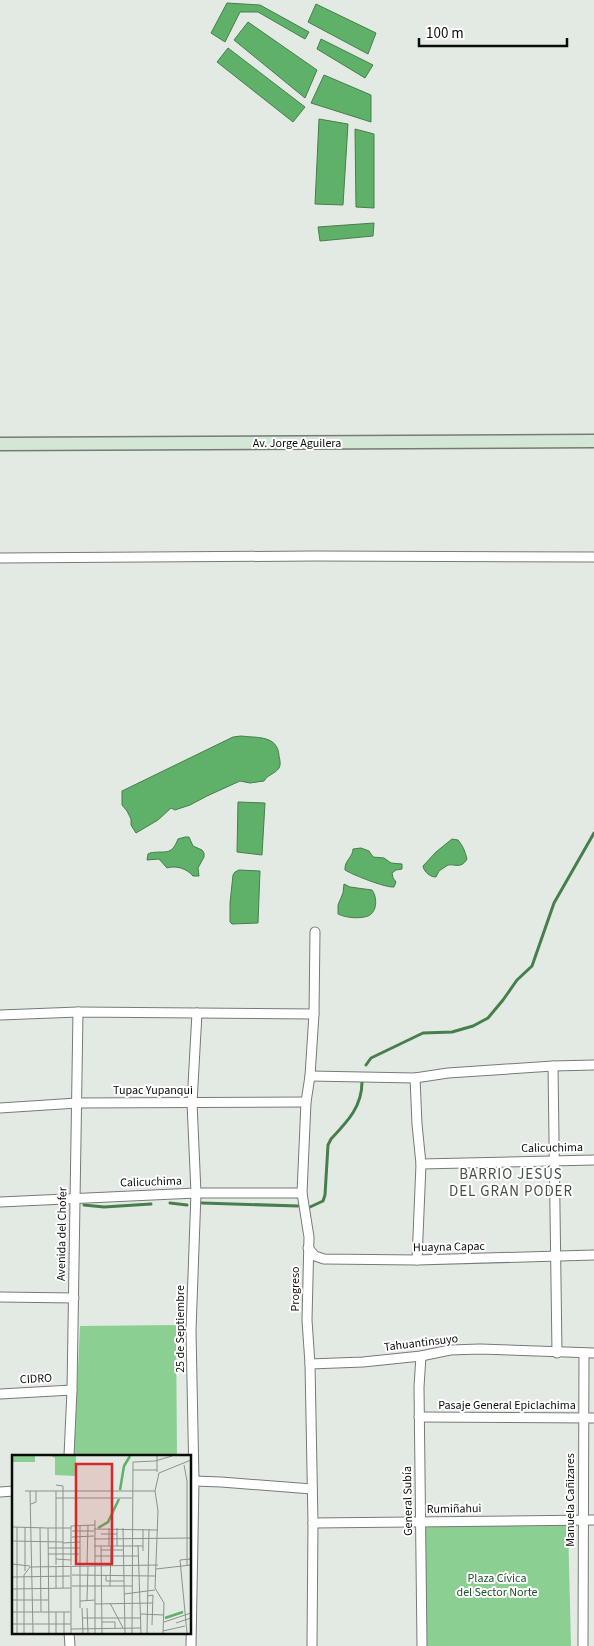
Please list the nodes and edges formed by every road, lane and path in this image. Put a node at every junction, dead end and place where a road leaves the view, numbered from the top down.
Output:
1 (594, 441) edge
2 (0, 444) edge
3 (594, 557) edge
4 (0, 558) edge
5 (315, 932) dead end
6 (78, 1012) junction
7 (197, 1013) junction
8 (314, 1014) junction
9 (0, 1015) edge
10 (594, 1065) edge
11 (553, 1066) junction
12 (310, 1076) junction
13 (415, 1078) junction
14 (192, 1102) junction
15 (306, 1102) junction
16 (77, 1103) junction
17 (0, 1108) edge
18 (594, 1160) edge
19 (555, 1161) junction
20 (421, 1164) junction
21 (196, 1193) junction
22 (302, 1193) junction
23 (75, 1198) junction
24 (0, 1202) edge
25 (308, 1248) junction
26 (594, 1255) edge
27 (557, 1256) junction
28 (324, 1260) junction
29 (417, 1260) junction
30 (308, 1277) junction
31 (0, 1297) edge
32 (74, 1298) junction
33 (557, 1353) junction
34 (584, 1353) junction
35 (594, 1353) edge
36 (421, 1356) junction
37 (310, 1364) junction
38 (72, 1390) junction
39 (0, 1394) edge
40 (419, 1417) junction
41 (583, 1418) junction
42 (594, 1418) edge
43 (70, 1455) edge
44 (194, 1482) junction
45 (312, 1490) junction
46 (583, 1520) junction
47 (594, 1520) edge
48 (421, 1522) junction
49 (314, 1523) junction
50 (192, 1646) edge
51 (312, 1646) edge
52 (422, 1646) edge
53 (583, 1646) edge

1 - 2 street, Av. Jorge Aguilera
3 - 4 street
5 - 8 street, Progreso
6 - 7 street
6 - 9 street
6 - 16 street, Avenida del Chofer
7 - 8 street
7 - 14 street, 25 de Septiembre
8 - 12 street, Progreso
10 - 11 street
11 - 13 street
11 - 19 street
12 - 13 street
12 - 15 street, Progreso
13 - 20 street
14 - 15 street, Tupac Yupanqui
14 - 16 street, Tupac Yupanqui
14 - 21 street, 25 de Septiembre
15 - 22 street, Progreso
16 - 17 street, Tupac Yupanqui
16 - 23 street, Avenida del Chofer
18 - 19 street, Calicuchima
19 - 20 street, Calicuchima
19 - 27 street
20 - 29 street
21 - 22 street, Calicuchima
21 - 23 street, Calicuchima
21 - 44 street, 25 de Septiembre
22 - 25 street, Progreso
23 - 24 street, Calicuchima
23 - 32 street, Avenida del Chofer
25 - 28 street
25 - 30 street, Progreso
26 - 27 street, Huayna Capac
27 - 29 street, Huayna Capac
27 - 33 street
28 - 29 street, Huayna Capac
28 - 30 street
30 - 37 street, Progreso
31 - 32 street
32 - 38 street, Avenida del Chofer
33 - 34 street, Tahuantinsuyo
33 - 36 street, Tahuantinsuyo
34 - 35 street, Tahuantinsuyo
34 - 41 street, Manuela Cañizares
36 - 37 street, Tahuantinsuyo
36 - 40 street, General Subía
37 - 45 street, Progreso
38 - 39 street, CIDRO
38 - 43 street, Avenida del Chofer
40 - 41 street, Pasaje General Epiclachima
40 - 48 street, General Subía
41 - 42 street, Pasaje General Epiclachima
41 - 46 street, Manuela Cañizares
44 - 45 street
44 - 50 street, 25 de Septiembre
45 - 49 street, Progreso
46 - 47 street, Rumiñahui
46 - 48 street, Rumiñahui
46 - 53 street, Manuela Cañizares
48 - 49 street, Rumiñahui
48 - 52 street, General Subía
49 - 51 street, Progreso

